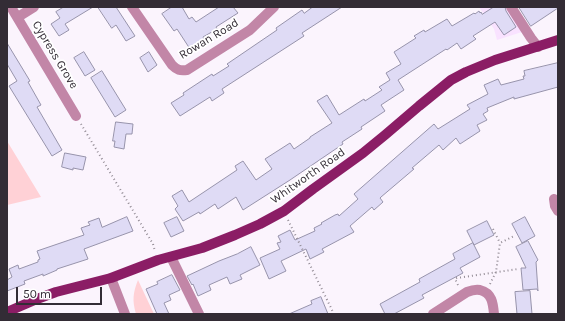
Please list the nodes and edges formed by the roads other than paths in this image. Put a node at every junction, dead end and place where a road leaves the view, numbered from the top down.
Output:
1 (11, 7) edge
2 (34, 7) edge
3 (132, 7) edge
4 (274, 7) edge
5 (511, 7) edge
6 (18, 17) junction
7 (558, 40) edge
8 (538, 46) junction
9 (76, 116) road end
10 (554, 199) dead end
11 (558, 211) edge
12 (171, 256) junction
13 (111, 278) junction
14 (7, 312) edge
15 (125, 314) edge
16 (199, 314) edge
17 (433, 314) edge
18 (494, 314) edge

1 - 6 street, Cypress Grove
2 - 6 street
3 - 4 street, Rowan Road
5 - 8 street
6 - 9 street, Cypress Grove
7 - 8 main road, Whitworth Road
8 - 12 main road, Whitworth Road
10 - 11 street
12 - 13 main road, Whitworth Road
12 - 16 street
13 - 14 main road, Whitworth Road
13 - 15 street
17 - 18 street

